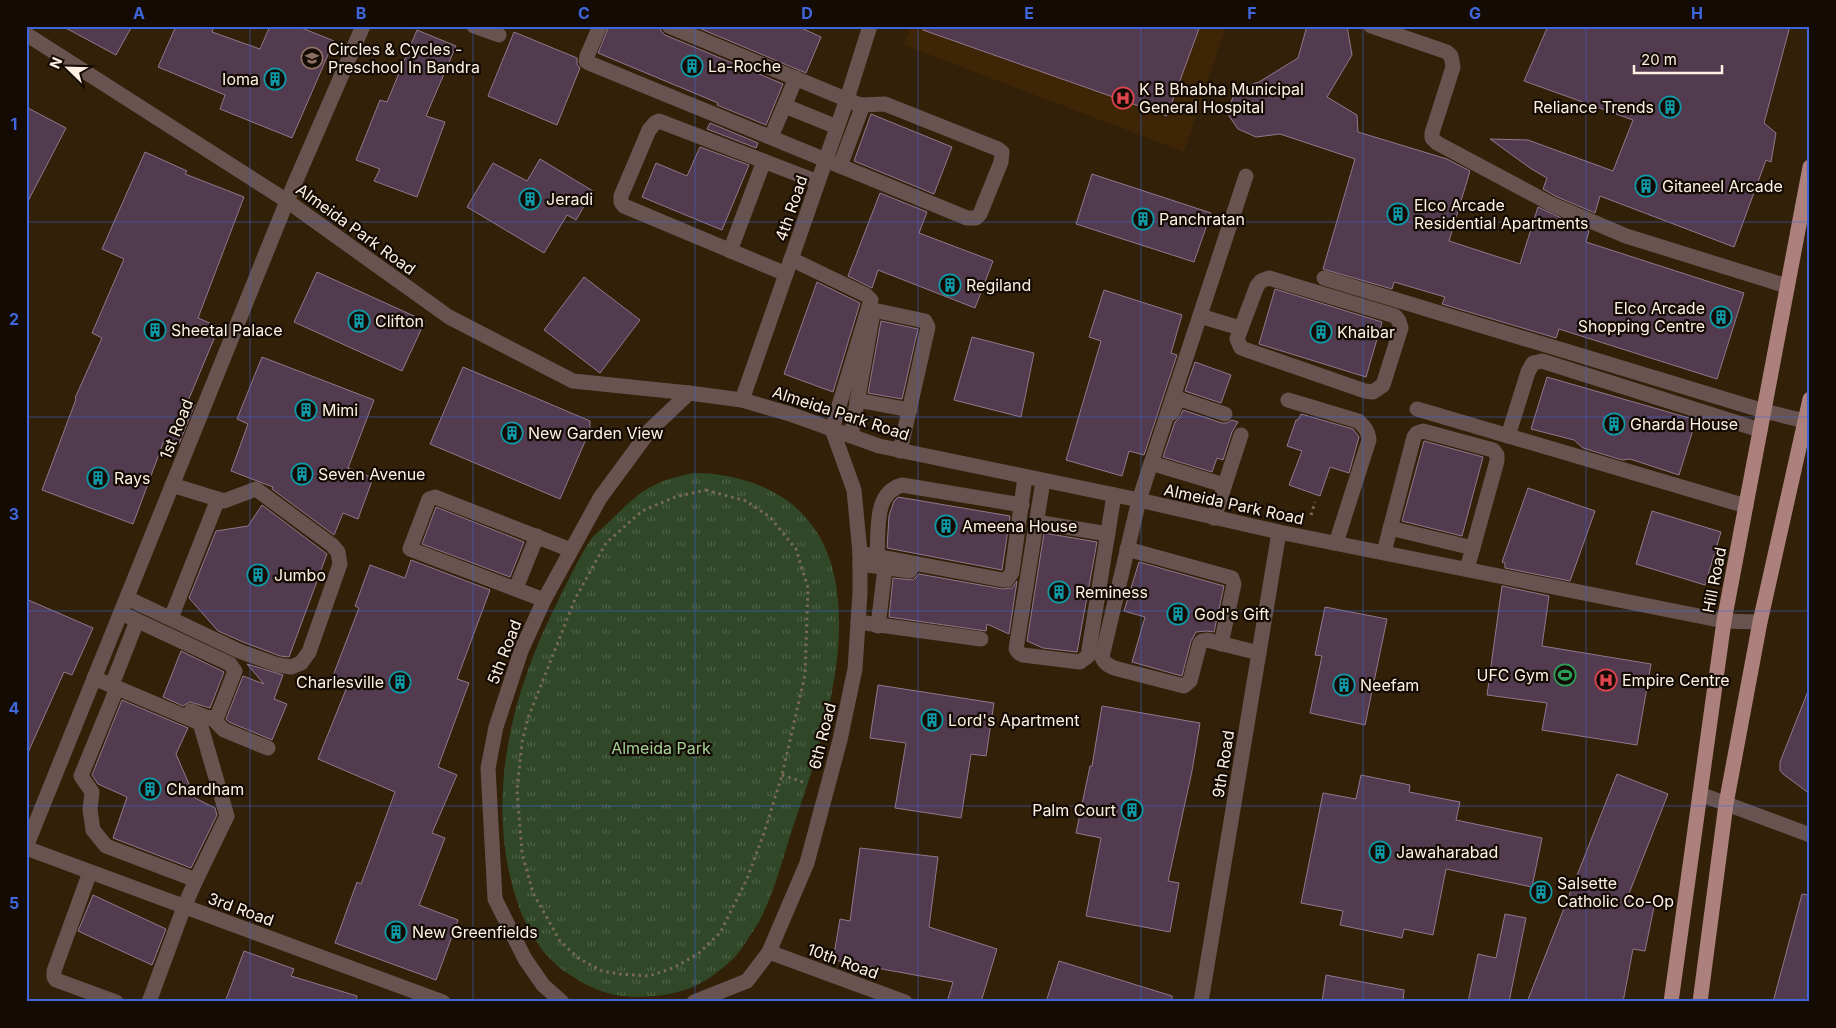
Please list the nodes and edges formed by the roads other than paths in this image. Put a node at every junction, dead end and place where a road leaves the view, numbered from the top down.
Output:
1 (364, 26) edge
2 (474, 26) edge
3 (600, 26) edge
4 (669, 26) edge
5 (870, 26) edge
6 (1371, 26) edge
7 (26, 34) edge
8 (499, 35) dead end
9 (796, 78) junction
10 (847, 99) junction
11 (863, 105) junction
12 (785, 106) junction
13 (837, 126) junction
14 (771, 137) junction
15 (826, 160) junction
16 (764, 161) junction
17 (840, 166) junction
18 (1810, 167) edge
19 (1246, 176) dead end
20 (818, 182) junction
21 (287, 201) junction
22 (1805, 218) edge
23 (730, 251) junction
24 (791, 259) junction
25 (786, 274) junction
26 (1324, 278) dead end
27 (1787, 286) junction
28 (1200, 316) junction
29 (1240, 328) junction
30 (689, 393) junction
31 (1810, 398) edge
32 (742, 400) junction
33 (857, 400) junction
34 (1288, 400) dead end
35 (1417, 409) dead end
36 (910, 410) junction
37 (1764, 411) junction
38 (1225, 414) dead end
39 (1805, 421) junction
40 (832, 429) junction
41 (1760, 430) junction
42 (1241, 435) dead end
43 (851, 436) junction
44 (1508, 436) junction
45 (900, 451) junction
46 (1153, 464) junction
47 (1025, 477) junction
48 (1043, 481) junction
49 (1224, 485) junction
50 (172, 486) junction
51 (1114, 495) junction
52 (218, 500) junction
53 (1139, 500) junction
54 (1022, 505) junction
55 (1746, 506) junction
56 (1214, 518) junction
57 (1036, 522) junction
58 (1390, 528) junction
59 (1279, 532) junction
60 (1108, 534) junction
61 (537, 536) junction
62 (1336, 543) junction
63 (1473, 548) junction
64 (1127, 549) junction
65 (571, 550) junction
66 (1384, 552) junction
67 (860, 558) junction
68 (881, 561) junction
69 (1467, 569) junction
70 (975, 581) dead end
71 (516, 588) junction
72 (127, 598) junction
73 (544, 600) junction
74 (120, 613) junction
75 (171, 618) junction
76 (137, 621) junction
77 (1724, 621) junction
78 (858, 622) junction
79 (1760, 622) junction
80 (878, 626) junction
81 (981, 639) dead end
82 (110, 640) junction
83 (1221, 644) junction
84 (127, 647) junction
85 (1259, 653) junction
86 (96, 674) junction
87 (116, 682) junction
88 (212, 718) junction
89 (268, 748) dead end
90 (1700, 794) junction
91 (1726, 804) junction
92 (1810, 835) edge
93 (26, 847) edge
94 (90, 872) junction
95 (196, 880) junction
96 (184, 907) junction
97 (769, 952) junction
98 (116, 1002) edge
99 (149, 1002) edge
100 (443, 1002) edge
101 (562, 1002) edge
102 (694, 1002) edge
103 (905, 1002) edge
104 (1201, 1002) edge
105 (1671, 1002) edge
106 (1700, 1002) edge

1 - 21 street, 1st Road
2 - 8 street
3 - 14 street
4 - 9 street
5 - 10 street, 4th Road
6 - 27 street
7 - 21 street, Almeida Park Road
9 - 10 street
9 - 12 street
10 - 11 street
10 - 13 street, 4th Road
11 - 17 street
11 - 17 street
12 - 13 street
12 - 14 street
13 - 15 street, 4th Road
14 - 15 street
15 - 17 street
15 - 20 street, 4th Road
16 - 20 street
16 - 23 street
16 - 23 street
18 - 22 main road, Hill Road
19 - 28 street
20 - 24 street, 4th Road
21 - 30 street, Almeida Park Road
21 - 50 street, 1st Road
22 - 27 main road, Hill Road
23 - 25 street
24 - 25 street, 4th Road
24 - 40 street
25 - 32 street, 4th Road
26 - 37 street
27 - 37 main road, Hill Road
28 - 29 street
28 - 46 street
29 - 29 street
30 - 32 street
30 - 65 street, 5th Road
31 - 39 main road
32 - 40 street, Almeida Park Road
33 - 36 street
33 - 36 street
33 - 43 street
34 - 62 street
35 - 44 street
36 - 45 street
37 - 39 street
37 - 41 main road, Hill Road
38 - 46 street
39 - 79 main road
40 - 43 street, Almeida Park Road
40 - 67 street, 6th Road
41 - 44 street
41 - 55 main road, Hill Road
42 - 49 street
43 - 45 street, Almeida Park Road
44 - 55 street
45 - 47 street, Almeida Park Road
46 - 49 street
46 - 53 street
47 - 48 street, Almeida Park Road
47 - 54 street
48 - 51 street, Almeida Park Road
48 - 57 street
49 - 56 street
50 - 52 street
50 - 72 street, 1st Road
51 - 53 street, Almeida Park Road
51 - 60 street
52 - 75 street
52 - 75 street
53 - 56 street, Almeida Park Road
53 - 64 street
54 - 68 street
54 - 68 street
55 - 77 main road, Hill Road
56 - 59 street, Almeida Park Road
57 - 60 street
57 - 60 street
58 - 63 street
58 - 63 street
58 - 66 street
59 - 62 street, Almeida Park Road
59 - 85 street, 9th Road
61 - 65 street
61 - 71 street
61 - 71 street
62 - 66 street, Almeida Park Road
63 - 69 street
64 - 83 street
64 - 83 street
65 - 73 street, 5th Road
66 - 69 street, Almeida Park Road
67 - 68 street
67 - 78 street, 6th Road
68 - 70 street
68 - 80 street
69 - 77 street, Almeida Park Road
71 - 73 street
72 - 74 street, 1st Road
72 - 75 street
73 - 101 street, 5th Road
74 - 76 street
74 - 82 street, 1st Road
76 - 84 street
76 - 88 street
77 - 79 street, Almeida Park Road
77 - 90 main road, Hill Road
78 - 80 street
78 - 97 street, 6th Road
79 - 91 main road
80 - 81 street
82 - 84 street
82 - 86 street, 1st Road
83 - 85 street
84 - 87 street
85 - 104 street, 9th Road
86 - 87 street
86 - 93 street, 1st Road
87 - 88 street
87 - 95 street
87 - 95 street
88 - 89 street
90 - 91 street
90 - 105 main road, Hill Road
91 - 92 street
91 - 106 main road
93 - 94 street, 3rd Road
94 - 96 street, 3rd Road
94 - 98 street
95 - 96 street
96 - 99 street
96 - 100 street, 3rd Road
97 - 102 street, 6th Road
97 - 103 street, 10th Road

